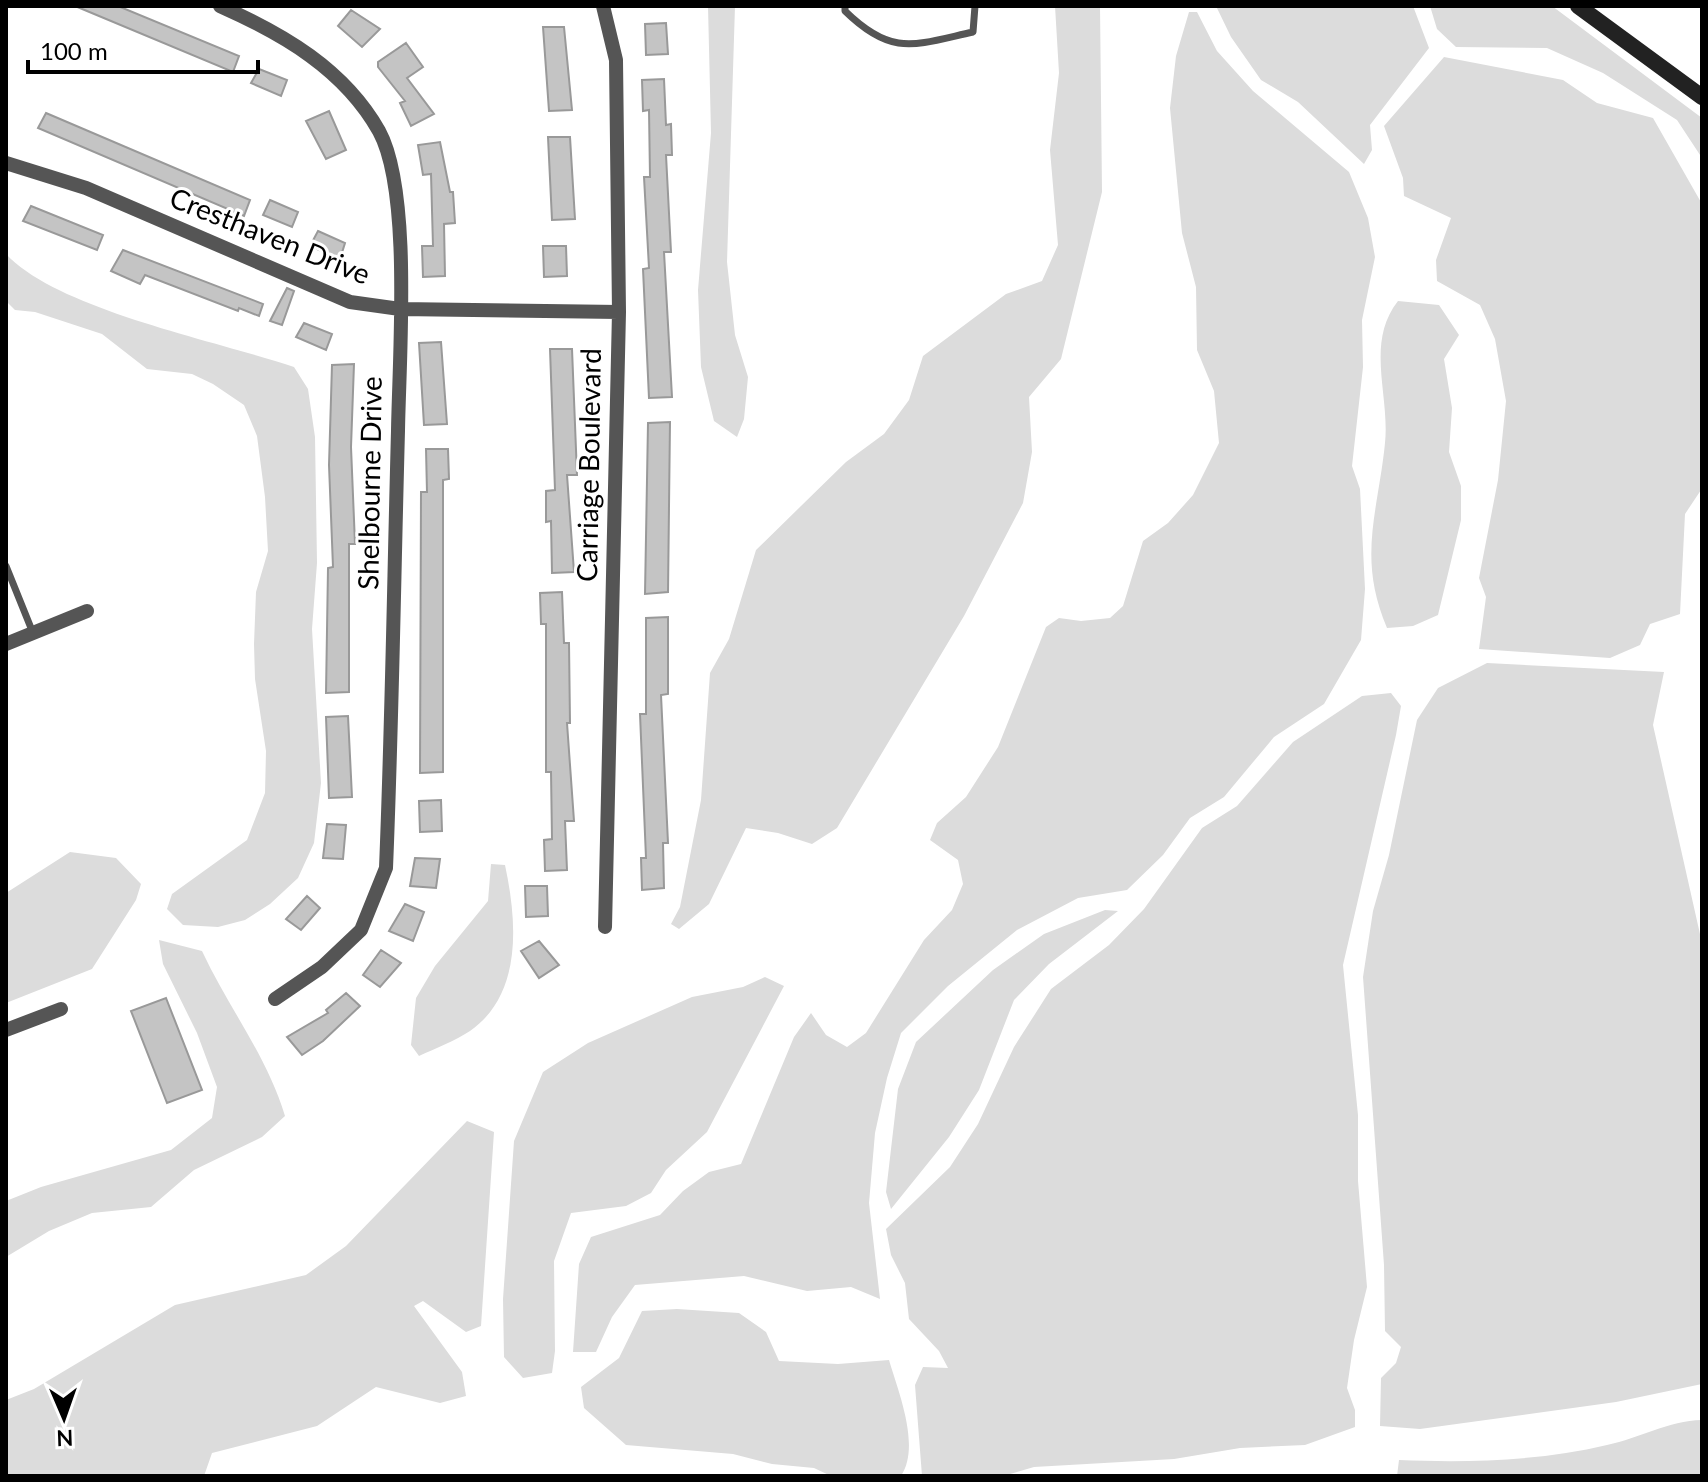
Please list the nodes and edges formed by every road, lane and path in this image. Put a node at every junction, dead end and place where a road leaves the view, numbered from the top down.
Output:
1 (220, 6) edge
2 (603, 6) edge
3 (845, 6) edge
4 (975, 6) edge
5 (1578, 6) edge
6 (1702, 97) edge
7 (6, 163) edge
8 (400, 309) junction
9 (619, 312) junction
10 (6, 566) edge
11 (87, 611) dead end
12 (33, 633) junction
13 (6, 644) edge
14 (605, 927) dead end
15 (275, 999) dead end
16 (61, 1009) dead end
17 (6, 1030) edge

1 - 8 street, Shelbourne Drive
2 - 9 street, Carriage Boulevard
3 - 4 lane
5 - 6 street
7 - 8 street, Cresthaven Drive
8 - 9 street, Cresthaven Drive
8 - 15 street, Shelbourne Drive
9 - 14 street, Carriage Boulevard
10 - 12 lane
11 - 12 street
12 - 13 street
16 - 17 street

